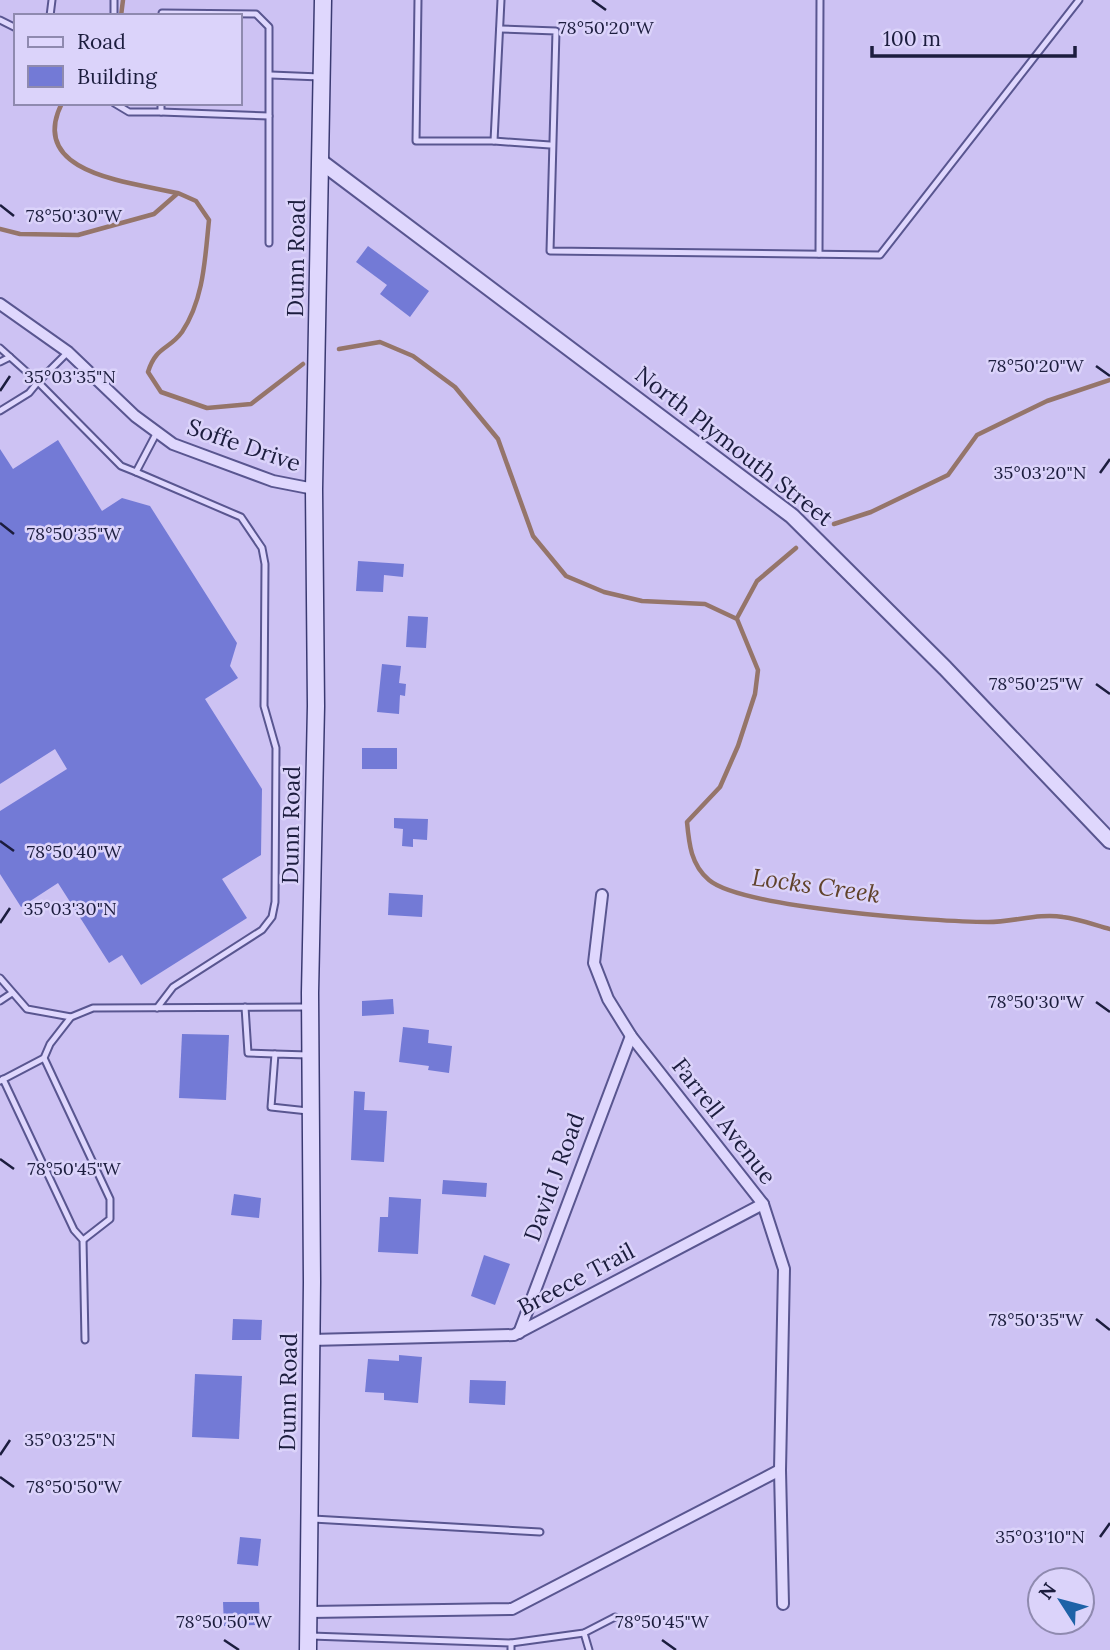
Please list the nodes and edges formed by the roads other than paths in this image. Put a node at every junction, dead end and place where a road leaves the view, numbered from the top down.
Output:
1 (323, 0) edge
2 (418, 0) edge
3 (501, 0) edge
4 (820, 0) edge
5 (1079, 0) edge
6 (162, 14) edge
7 (500, 29) junction
8 (271, 75) junction
9 (322, 77) junction
10 (117, 105) edge
11 (161, 105) edge
12 (161, 112) junction
13 (269, 116) junction
14 (494, 141) junction
15 (550, 145) junction
16 (320, 161) junction
17 (269, 243) dead end
18 (819, 254) junction
19 (0, 303) edge
20 (0, 348) edge
21 (68, 352) junction
22 (10, 357) junction
23 (0, 362) edge
24 (38, 382) junction
25 (0, 411) edge
26 (156, 434) junction
27 (136, 472) junction
28 (314, 489) junction
29 (1110, 841) edge
30 (602, 895) dead end
31 (0, 978) edge
32 (12, 993) junction
33 (0, 1001) edge
34 (245, 1007) junction
35 (310, 1007) junction
36 (157, 1008) junction
37 (72, 1017) junction
38 (631, 1036) junction
39 (275, 1054) junction
40 (311, 1055) junction
41 (44, 1058) junction
42 (2, 1080) edge
43 (311, 1111) junction
44 (763, 1204) junction
45 (83, 1240) junction
46 (519, 1333) junction
47 (85, 1340) dead end
48 (311, 1340) junction
49 (780, 1470) junction
50 (310, 1518) junction
51 (540, 1532) dead end
52 (783, 1604) dead end
53 (310, 1612) junction
54 (614, 1617) dead end
55 (584, 1633) junction
56 (308, 1643) edge
57 (511, 1647) edge
58 (589, 1650) edge

1 - 9 main road, Dunn Road
2 - 14 lane
3 - 7 lane
4 - 18 lane
5 - 18 lane
6 - 8 lane
7 - 14 lane
7 - 15 lane
8 - 9 lane
8 - 13 lane
9 - 16 main road, Dunn Road
10 - 12 lane
11 - 12 lane
12 - 13 lane
13 - 17 lane
14 - 15 lane
15 - 18 lane
16 - 28 main road, Dunn Road
16 - 29 street, North Plymouth Street
19 - 21 street, Soffe Drive
20 - 22 lane
21 - 24 lane
21 - 26 street, Soffe Drive
22 - 23 lane
22 - 24 lane
24 - 25 lane
24 - 27 lane
26 - 27 lane
26 - 28 street, Soffe Drive
27 - 36 lane
28 - 35 main road, Dunn Road
30 - 38 street, Farrell Avenue
31 - 32 lane
32 - 33 lane
32 - 37 lane
34 - 35 lane
34 - 36 lane
34 - 39 lane
35 - 40 main road, Dunn Road
36 - 37 lane
37 - 41 lane
38 - 44 street, Farrell Avenue
38 - 46 street, David J Road
39 - 40 lane
39 - 43 lane
40 - 43 main road, Dunn Road
41 - 42 lane
41 - 45 lane
42 - 45 lane
43 - 48 main road, Dunn Road
44 - 46 street, Breece Trail
44 - 49 street, Farrell Avenue
45 - 47 lane
46 - 48 street, Breece Trail
48 - 50 main road, Dunn Road
49 - 52 street, Farrell Avenue
49 - 53 street
50 - 51 lane
50 - 53 main road, Dunn Road
53 - 56 main road, Dunn Road
54 - 55 lane
55 - 57 lane
55 - 58 lane
56 - 57 lane

